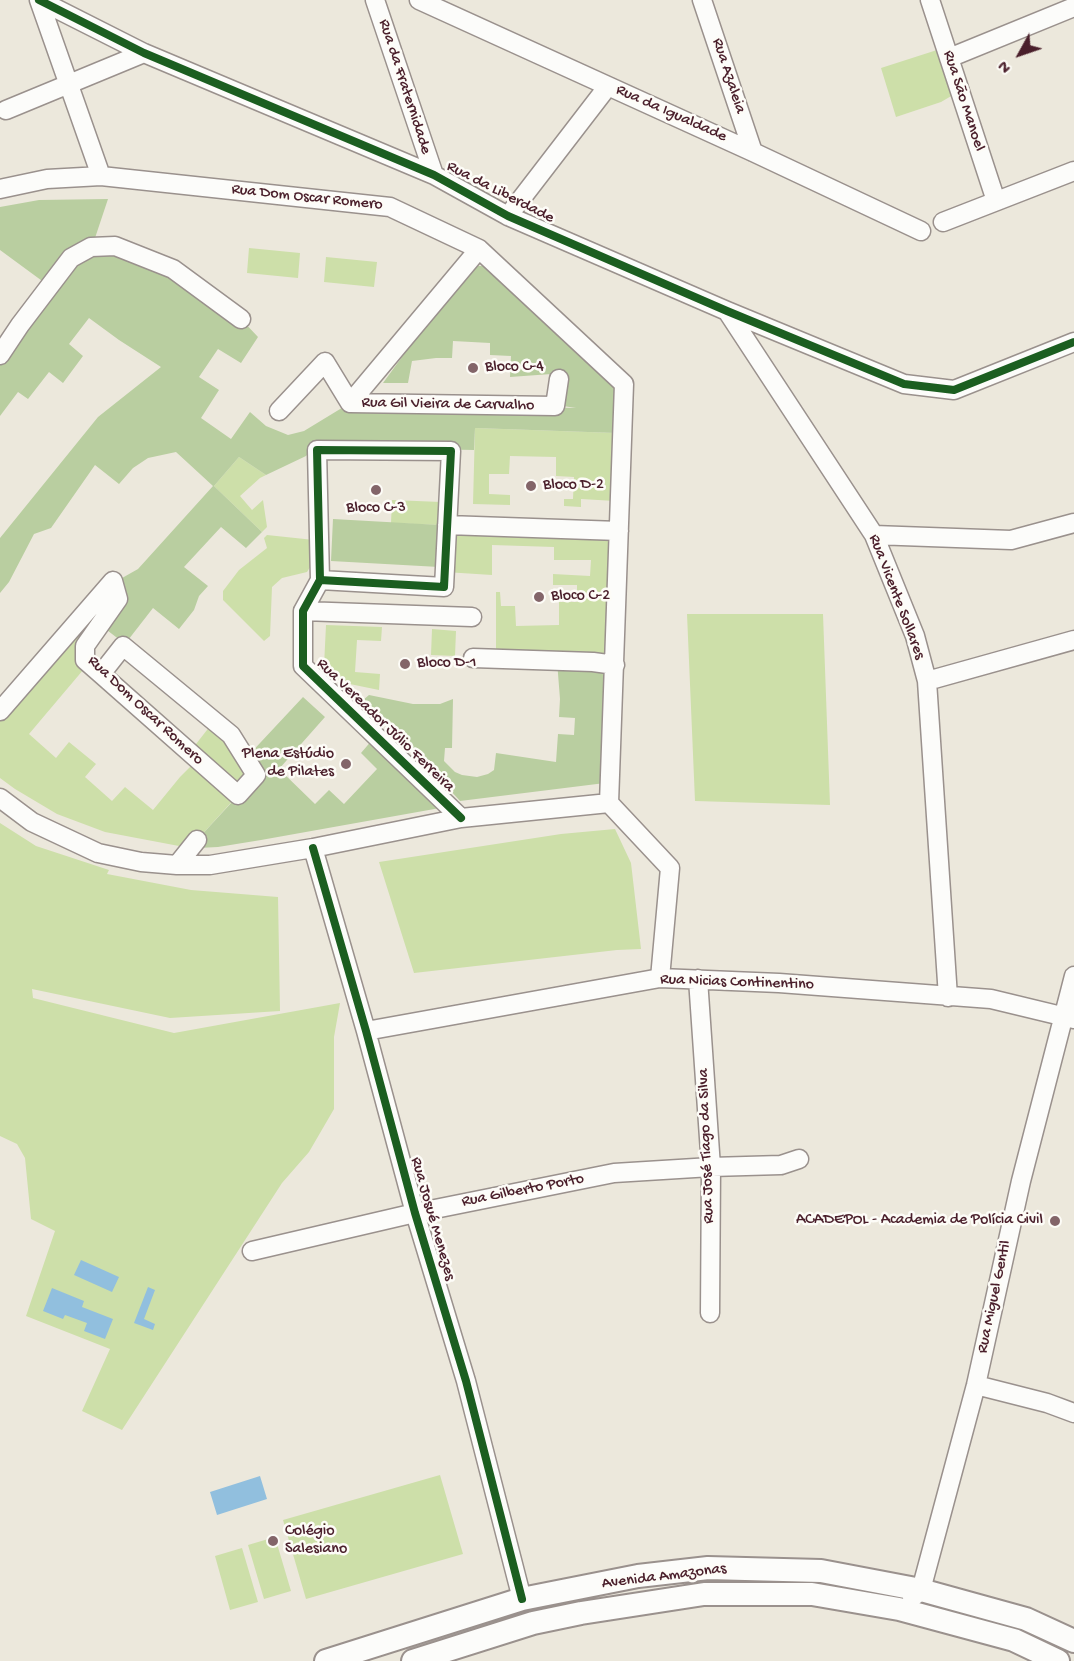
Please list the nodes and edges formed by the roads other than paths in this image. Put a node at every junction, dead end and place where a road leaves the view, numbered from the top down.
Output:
1 (39, 0) edge
2 (375, 0) edge
3 (419, 0) edge
4 (702, 0) edge
5 (930, 0) edge
6 (1074, 7) edge
7 (144, 53) junction
8 (949, 58) junction
9 (69, 84) junction
10 (608, 86) junction
11 (6, 110) dead end
12 (753, 152) junction
13 (1074, 171) edge
14 (434, 175) junction
15 (100, 176) junction
16 (0, 189) edge
17 (996, 201) junction
18 (508, 216) junction
19 (943, 222) dead end
20 (921, 231) dead end
21 (480, 249) junction
22 (727, 311) junction
23 (241, 319) dead end
24 (1074, 342) edge
25 (0, 355) edge
26 (560, 380) dead end
27 (350, 403) junction
28 (279, 411) dead end
29 (1074, 523) edge
30 (447, 525) junction
31 (619, 531) junction
32 (874, 535) junction
33 (320, 580) junction
34 (303, 611) junction
35 (472, 617) dead end
36 (1074, 640) edge
37 (473, 658) dead end
38 (615, 665) junction
39 (101, 674) junction
40 (927, 681) junction
41 (0, 711) edge
42 (0, 798) edge
43 (609, 803) junction
44 (461, 818) junction
45 (197, 840) dead end
46 (313, 848) junction
47 (177, 866) junction
48 (1074, 976) edge
49 (660, 978) junction
50 (698, 979) junction
51 (948, 997) junction
52 (1069, 1018) edge
53 (366, 1031) junction
54 (799, 1159) dead end
55 (711, 1167) junction
56 (415, 1213) junction
57 (252, 1251) dead end
58 (710, 1313) dead end
59 (976, 1385) junction
60 (1074, 1413) edge
61 (921, 1590) junction
62 (522, 1599) junction
63 (899, 1609) junction
64 (1074, 1641) edge
65 (326, 1661) edge
66 (413, 1661) edge
67 (1058, 1661) edge

1 - 7 street, Rua da Liberdade
1 - 9 street
2 - 14 street, Rua da Fraternidade
3 - 10 street, Rua da Igualdade
4 - 12 street, Rua Azaleia
5 - 8 street, Rua São Manoel
6 - 8 street
7 - 9 street
7 - 14 street, Rua da Liberdade
8 - 17 street, Rua São Manoel
9 - 11 street
9 - 15 street
10 - 12 street, Rua da Igualdade
10 - 18 street
12 - 20 street, Rua da Igualdade
13 - 17 street
14 - 18 street, Rua da Liberdade
15 - 16 street, Rua Dom Oscar Romero
15 - 21 street, Rua Dom Oscar Romero
17 - 19 street
18 - 22 street, Rua da Liberdade
21 - 27 street, Rua Gil Vieira de Carvalho
21 - 31 street, Rua Dom Oscar Romero
22 - 24 street, Rua da Liberdade
22 - 32 street, Rua Vicente Sollares
23 - 25 street
26 - 27 street, Rua Gil Vieira de Carvalho
27 - 28 street, Rua Gil Vieira de Carvalho
29 - 32 street
30 - 31 street
30 - 33 street
30 - 33 street
31 - 38 street, Rua Dom Oscar Romero
32 - 40 street, Rua Vicente Sollares
33 - 34 street, Rua Vereador Júlio Ferreira
34 - 35 street
34 - 44 street, Rua Vereador Júlio Ferreira
36 - 40 street
37 - 38 street
38 - 43 street, Rua Dom Oscar Romero
39 - 39 street, Rua Dom Oscar Romero
39 - 41 street, Rua Dom Oscar Romero
40 - 51 street, Rua Vicente Sollares
42 - 47 street
43 - 44 street
43 - 49 street
44 - 46 street
45 - 47 street
46 - 47 street
46 - 53 street, Rua Josué Menezes
48 - 52 street, Rua Miguel Gentil
49 - 50 street, Rua Nicias Continentino
49 - 53 street, Rua Nicias Continentino
50 - 51 street, Rua Nicias Continentino
50 - 55 street, Rua José Tiago da Silva
51 - 52 street, Rua Nicias Continentino
52 - 59 street, Rua Miguel Gentil
53 - 56 street, Rua Josué Menezes
54 - 55 street, Rua Gilberto Porto
55 - 56 street, Rua Gilberto Porto
55 - 58 street, Rua José Tiago da Silva
56 - 57 street, Rua Gilberto Porto
56 - 62 street, Rua Josué Menezes
59 - 60 street
59 - 61 street, Rua Miguel Gentil
61 - 62 main road, Avenida Amazonas
61 - 63 street
61 - 64 main road, Avenida Amazonas
62 - 65 main road, Avenida Amazonas
63 - 66 main road, Avenida Amazonas
63 - 67 main road, Avenida Amazonas

